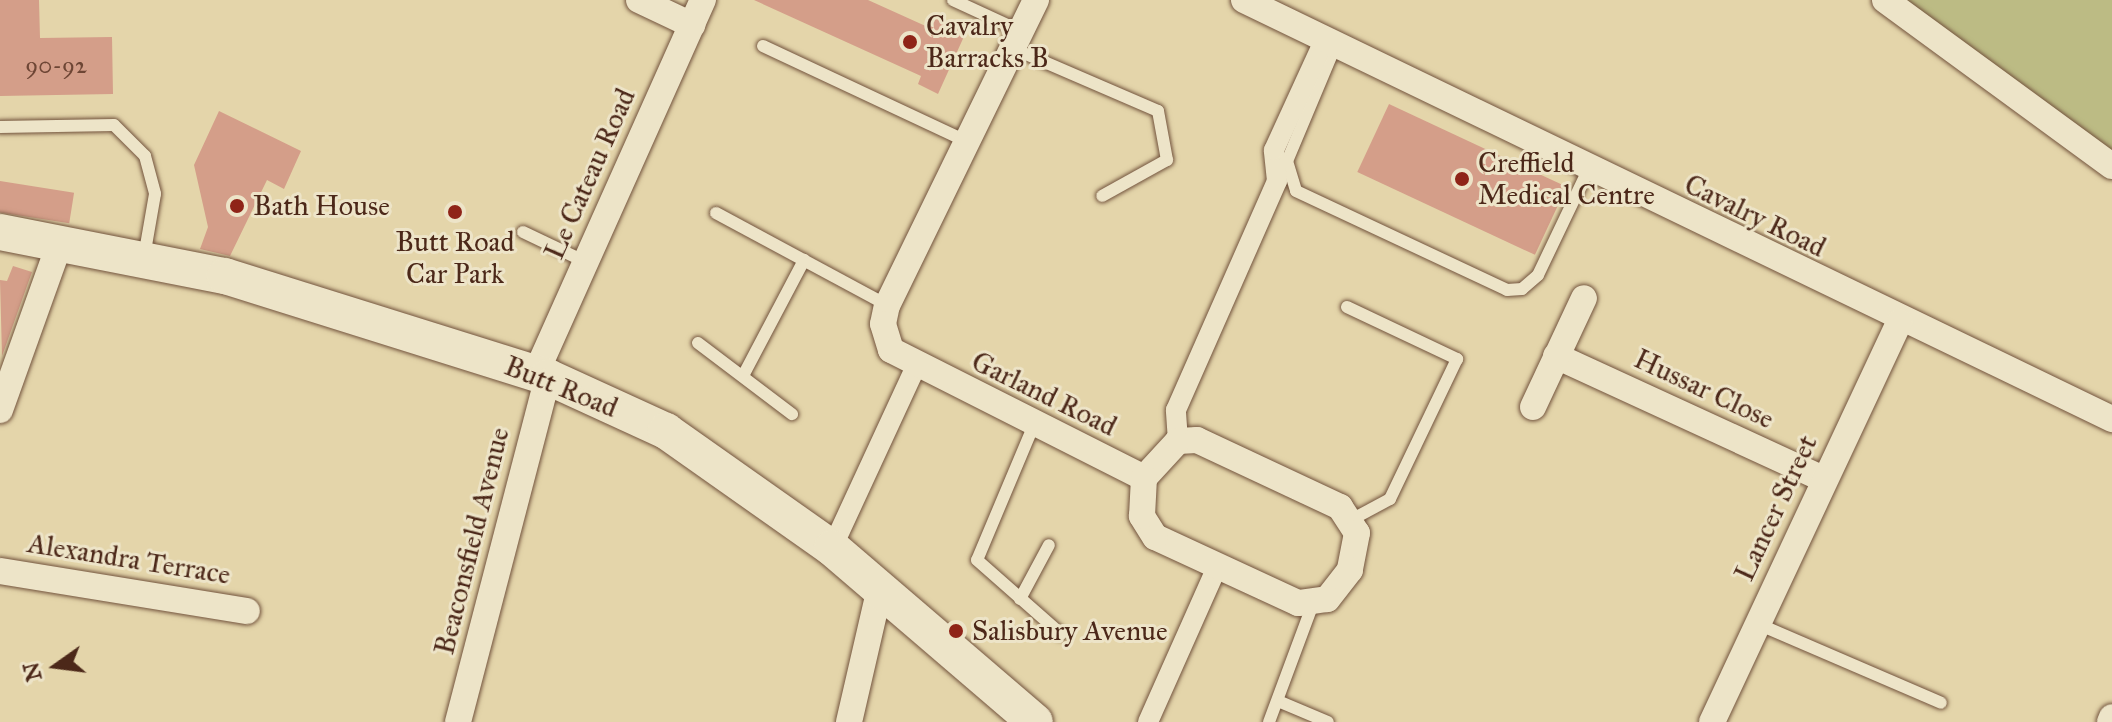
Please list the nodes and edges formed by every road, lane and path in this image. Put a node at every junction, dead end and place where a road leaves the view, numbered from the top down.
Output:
1 (639, 0) edge
2 (703, 0) edge
3 (953, 0) edge
4 (1036, 0) edge
5 (1244, 0) edge
6 (1885, 0) edge
7 (692, 25) junction
8 (1016, 40) junction
9 (1330, 44) junction
10 (763, 46) dead end
11 (0, 127) edge
12 (966, 141) junction
13 (2112, 166) edge
14 (1588, 170) junction
15 (1102, 196) dead end
16 (716, 213) dead end
17 (0, 232) edge
18 (523, 232) dead end
19 (59, 245) junction
20 (804, 260) junction
21 (144, 261) junction
22 (586, 262) junction
23 (1584, 298) dead end
24 (887, 305) junction
25 (1347, 307) dead end
26 (1899, 322) junction
27 (698, 343) dead end
28 (1556, 356) junction
29 (916, 366) junction
30 (744, 374) junction
31 (542, 375) junction
32 (1533, 407) dead end
33 (0, 410) edge
34 (792, 414) dead end
35 (2112, 419) edge
36 (1033, 427) junction
37 (1178, 441) junction
38 (1144, 478) junction
39 (1825, 480) junction
40 (1349, 521) junction
41 (1049, 545) dead end
42 (832, 548) junction
43 (1218, 565) junction
44 (0, 571) edge
45 (879, 592) junction
46 (1020, 599) junction
47 (1314, 601) junction
48 (247, 611) dead end
49 (1758, 624) junction
50 (1061, 634) dead end
51 (1278, 701) junction
52 (1941, 703) dead end
53 (458, 722) edge
54 (849, 722) edge
55 (1035, 722) edge
56 (1148, 722) edge
57 (1269, 722) edge
58 (1328, 722) edge
59 (1712, 722) edge

1 - 7 street
2 - 7 street, Le Cateau Road
3 - 8 lane
4 - 8 street, Garland Road
5 - 9 street, Cavalry Road
6 - 13 street
7 - 22 street, Le Cateau Road
8 - 12 street, Garland Road
8 - 15 lane
9 - 14 street, Cavalry Road
9 - 14 lane
9 - 37 street
10 - 12 lane
11 - 21 lane
12 - 24 street, Garland Road
14 - 26 street, Cavalry Road
16 - 20 lane
17 - 19 main road, Butt Road
18 - 22 lane
19 - 21 main road, Butt Road
19 - 33 street
20 - 24 lane
20 - 30 lane
21 - 31 main road, Butt Road
22 - 31 street, Le Cateau Road
23 - 28 street
24 - 29 street, Garland Road
25 - 40 lane
26 - 35 street, Cavalry Road
26 - 39 street, Lancer Street
27 - 30 lane
28 - 32 street
28 - 39 street, Hussar Close
29 - 36 street, Garland Road
29 - 42 street
30 - 34 lane
31 - 42 main road, Butt Road
31 - 53 street, Beaconsfield Avenue
36 - 38 street, Garland Road
36 - 46 lane
37 - 38 street
37 - 40 street
38 - 43 street
39 - 49 street, Lancer Street
40 - 47 street
41 - 46 lane
42 - 45 main road, Butt Road
43 - 47 street
43 - 56 street
44 - 48 street, Alexandra Terrace
45 - 54 street
45 - 55 main road, Butt Road
46 - 50 lane
47 - 51 lane
49 - 52 lane
49 - 59 street, Lancer Street
51 - 57 lane
51 - 58 lane

